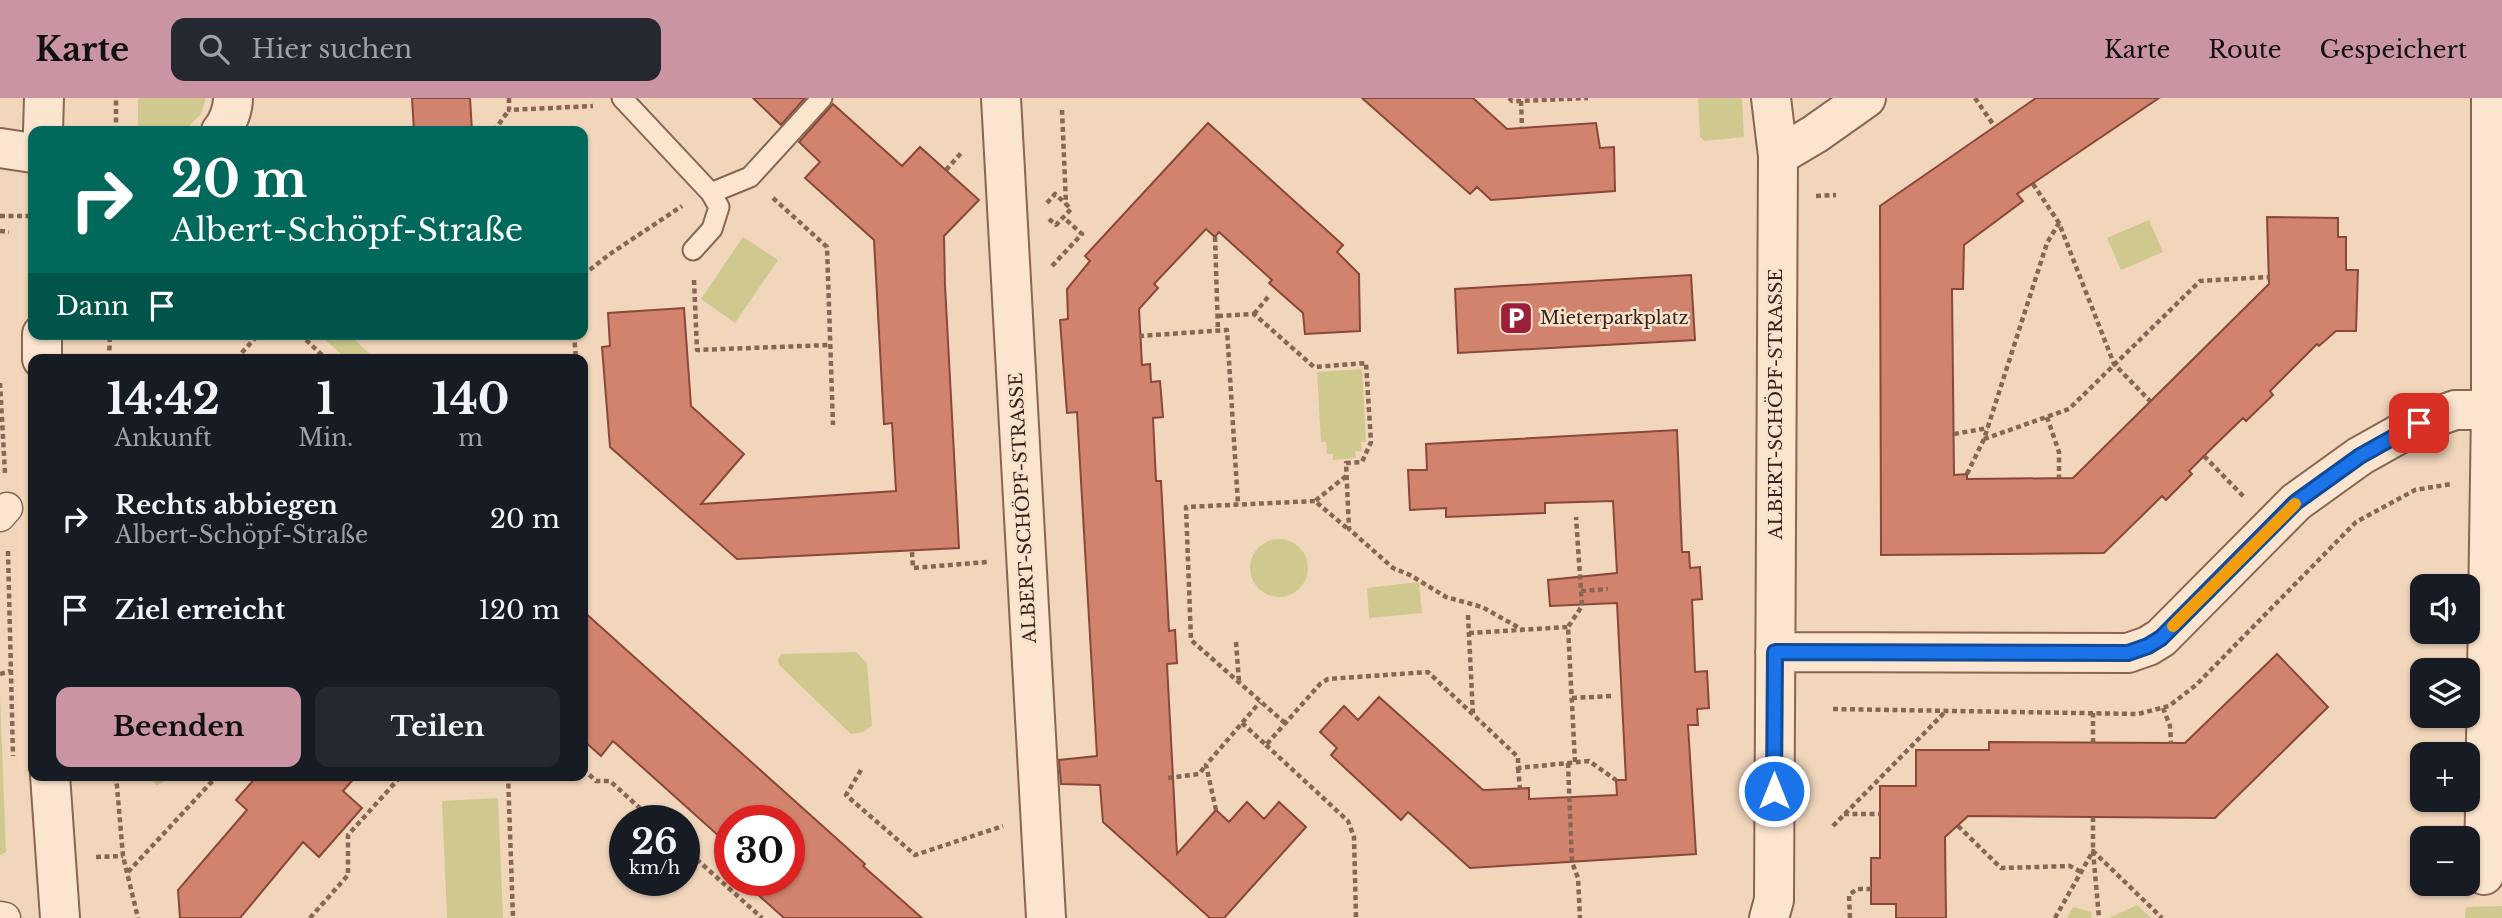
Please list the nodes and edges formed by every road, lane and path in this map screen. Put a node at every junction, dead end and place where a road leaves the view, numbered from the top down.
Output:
1 (44, 98) edge
2 (116, 98) edge
3 (233, 98) edge
4 (509, 98) edge
5 (622, 98) edge
6 (822, 98) edge
7 (1001, 98) edge
8 (1509, 98) edge
9 (1588, 98) edge
10 (1771, 98) edge
11 (1866, 98) edge
12 (1975, 98) edge
13 (2491, 98) edge
14 (1521, 101) junction
15 (596, 106) dead end
16 (509, 110) junction
17 (1062, 110) dead end
18 (43, 126) edge
19 (116, 126) edge
20 (225, 126) edge
21 (498, 126) edge
22 (1995, 127) dead end
23 (1522, 128) dead end
24 (0, 148) edge
25 (28, 152) edge
26 (961, 154) dead end
27 (1778, 156) junction
28 (946, 170) dead end
29 (750, 177) junction
30 (2033, 184) dead end
31 (711, 193) junction
32 (1066, 204) junction
33 (1040, 210) dead end
34 (0, 216) edge
35 (28, 216) edge
36 (1048, 217) dead end
37 (1063, 217) junction
38 (2059, 223) junction
39 (0, 232) edge
40 (9, 232) dead end
41 (1214, 237) dead end
42 (693, 250) joint
43 (588, 271) edge
44 (2269, 277) dead end
45 (1011, 287) junction
46 (1268, 297) dead end
47 (1254, 314) junction
48 (1218, 316) junction
49 (1218, 331) junction
50 (1139, 336) dead end
51 (253, 340) edge
52 (306, 340) edge
53 (830, 345) junction
54 (320, 353) edge
55 (241, 354) edge
56 (2114, 364) junction
57 (0, 383) edge
58 (2150, 401) dead end
59 (2491, 410) junction
60 (2047, 417) junction
61 (833, 425) dead end
62 (1987, 428) junction
63 (1954, 434) dead end
64 (1984, 439) junction
65 (2204, 456) dead end
66 (1967, 474) dead end
67 (1346, 476) junction
68 (2059, 478) dead end
69 (1315, 501) junction
70 (1238, 504) junction
71 (3, 512) edge
72 (1576, 517) dead end
73 (2272, 526) junction
74 (1349, 529) junction
75 (912, 552) dead end
76 (944, 565) dead end
77 (1608, 589) dead end
78 (1581, 591) junction
79 (1468, 615) dead end
80 (1568, 627) junction
81 (1523, 630) junction
82 (1469, 633) junction
83 (1236, 642) dead end
84 (1775, 652) junction
85 (11, 671) junction
86 (0, 674) edge
87 (1239, 682) junction
88 (1613, 696) dead end
89 (1572, 698) junction
90 (1260, 702) junction
91 (2163, 708) dead end
92 (1945, 711) dead end
93 (2093, 713) dead end
94 (1473, 715) junction
95 (1242, 723) junction
96 (1285, 723) junction
97 (2093, 743) dead end
98 (2171, 743) dead end
99 (1266, 745) junction
100 (13, 761) dead end
101 (1575, 762) junction
102 (1568, 763) junction
103 (1206, 765) junction
104 (1518, 768) junction
105 (861, 770) dead end
106 (588, 774) edge
107 (1168, 778) dead end
108 (1616, 780) dead end
109 (50, 781) edge
110 (117, 781) edge
111 (212, 781) edge
112 (397, 781) edge
113 (508, 781) edge
114 (1520, 789) dead end
115 (636, 805) edge
116 (1216, 810) dead end
117 (1040, 813) junction
118 (1844, 814) junction
119 (1880, 814) dead end
120 (2094, 817) dead end
121 (1958, 825) dead end
122 (1833, 826) dead end
123 (2093, 851) junction
124 (700, 862) edge
125 (2081, 872) junction
126 (128, 873) junction
127 (2484, 875) dead end
128 (1871, 889) dead end
129 (0, 917) edge
130 (5, 918) edge
131 (61, 918) edge
132 (138, 918) edge
133 (310, 918) edge
134 (513, 918) edge
135 (762, 918) edge
136 (1046, 918) edge
137 (1356, 918) edge
138 (1580, 918) edge
139 (1769, 918) edge
140 (1850, 918) edge
141 (2055, 918) edge
142 (2099, 918) edge
143 (2162, 918) edge

1 - 18 street
2 - 19 path
3 - 20 street
4 - 16 path
5 - 31 lane
6 - 29 lane
7 - 45 street, ALBERT-SCHÖPF-STRASSE
8 - 14 path
9 - 14 path
10 - 27 street, ALBERT-SCHÖPF-STRASSE
11 - 27 street
12 - 22 path
13 - 59 street
14 - 23 path
15 - 16 path
16 - 21 path
17 - 32 path
24 - 25 street
26 - 28 path
27 - 84 street, ALBERT-SCHÖPF-STRASSE
29 - 31 lane
29 - 53 path
30 - 38 path
31 - 42 lane
31 - 43 path
32 - 33 path
32 - 37 path
34 - 35 path
36 - 37 path
37 - 45 path
38 - 56 path
38 - 62 path
39 - 40 path
41 - 48 path
42 - 53 path
44 - 56 path
45 - 117 street, ALBERT-SCHÖPF-STRASSE
46 - 47 path
47 - 48 path
47 - 67 path
48 - 49 path
49 - 50 path
49 - 70 path
51 - 55 path
52 - 54 path
53 - 61 path
56 - 58 path
56 - 60 path
57 - 71 path
59 - 73 street
59 - 127 street
60 - 64 path
60 - 68 path
62 - 63 path
62 - 64 path
64 - 66 path
65 - 73 path
67 - 69 path
67 - 74 path
69 - 70 path
69 - 74 path
70 - 87 path
71 - 85 path
72 - 78 path
73 - 84 street
74 - 81 path
75 - 76 path
77 - 78 path
78 - 80 path
79 - 82 path
80 - 81 path
80 - 89 path
81 - 82 path
82 - 94 path
83 - 87 path
84 - 139 street, ALBERT-SCHÖPF-STRASSE
85 - 86 path
85 - 100 path
87 - 90 path
88 - 89 path
89 - 101 path
90 - 95 path
90 - 96 path
91 - 98 path
92 - 118 path
93 - 97 path
94 - 96 path
94 - 104 path
95 - 99 path
95 - 103 path
96 - 99 path
99 - 137 path
101 - 102 path
101 - 108 path
102 - 104 path
102 - 138 path
103 - 107 path
103 - 116 path
104 - 114 path
105 - 117 path
106 - 115 path
109 - 131 street
110 - 126 path
111 - 126 path
112 - 133 path
113 - 134 path
117 - 136 street, ALBERT-SCHÖPF-STRASSE
118 - 119 path
118 - 122 path
120 - 123 path
121 - 125 path
123 - 125 path
123 - 142 path
123 - 143 path
124 - 135 path
125 - 141 path
126 - 132 path
128 - 140 path
129 - 130 street

